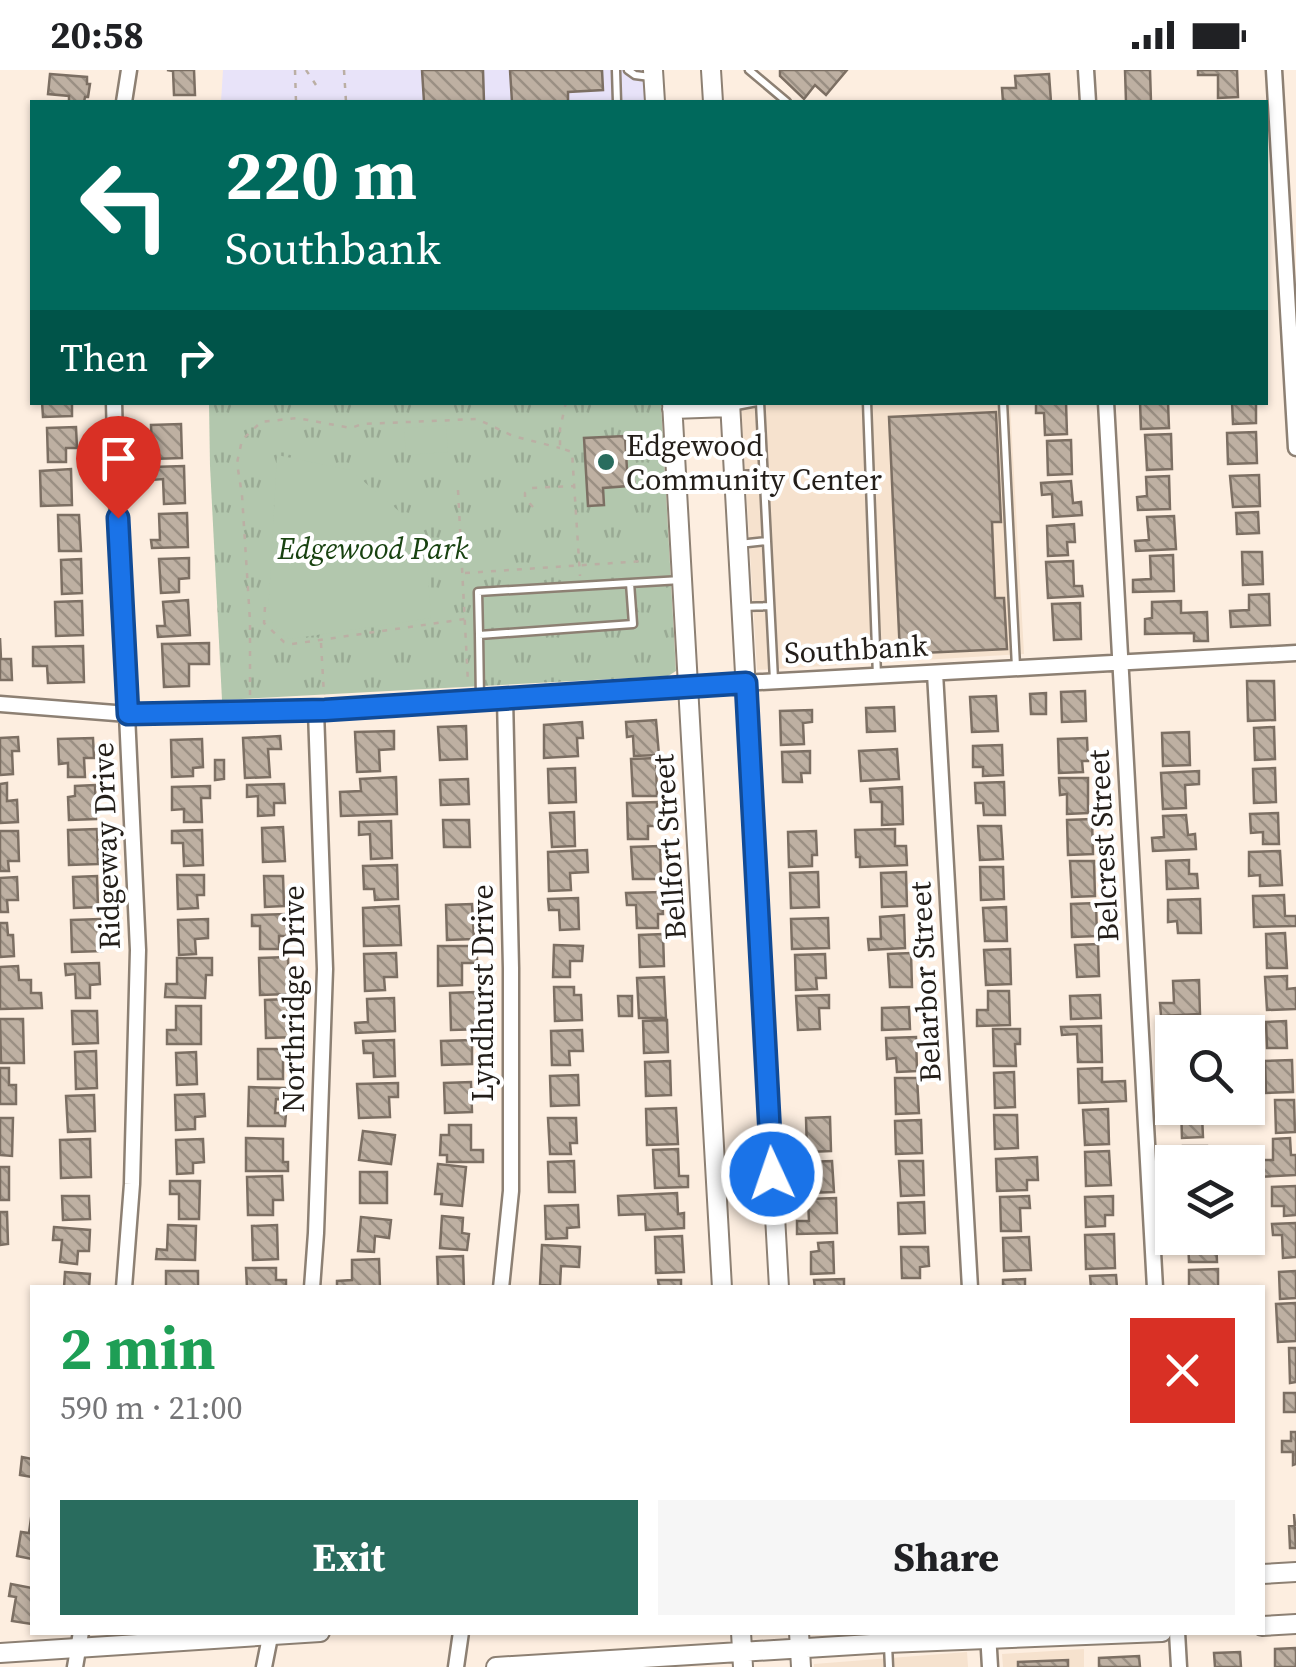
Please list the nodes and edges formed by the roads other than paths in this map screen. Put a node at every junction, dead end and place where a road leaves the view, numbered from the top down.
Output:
1 (128, 70) edge
2 (616, 70) edge
3 (628, 70) edge
4 (711, 70) edge
5 (750, 70) edge
6 (1086, 70) edge
7 (1274, 70) edge
8 (653, 74) edge
9 (124, 100) edge
10 (617, 100) edge
11 (655, 100) edge
12 (713, 100) edge
13 (785, 100) edge
14 (1088, 100) edge
15 (114, 405) edge
16 (730, 405) edge
17 (758, 405) edge
18 (867, 405) edge
19 (1003, 405) edge
20 (1106, 405) edge
21 (672, 406) edge
22 (1296, 448) edge
23 (764, 474) junction
24 (734, 475) junction
25 (767, 542) junction
26 (738, 544) junction
27 (682, 580) junction
28 (630, 583) junction
29 (770, 606) junction
30 (741, 607) junction
31 (479, 635) junction
32 (1296, 653) edge
33 (1121, 662) junction
34 (1016, 668) junction
35 (934, 672) junction
36 (877, 676) junction
37 (774, 682) junction
38 (746, 683) junction
39 (687, 686) junction
40 (504, 698) junction
41 (474, 700) junction
42 (0, 704) edge
43 (321, 710) junction
44 (128, 714) junction
45 (124, 1285) edge
46 (312, 1285) edge
47 (501, 1285) edge
48 (722, 1285) edge
49 (779, 1285) edge
50 (970, 1285) edge
51 (1155, 1285) edge
52 (1296, 1572) edge
53 (1265, 1574) edge
54 (1296, 1624) edge
55 (1265, 1626) edge
56 (258, 1635) edge
57 (271, 1635) edge
58 (461, 1635) edge
59 (1032, 1635) edge
60 (1177, 1635) edge
61 (988, 1636) edge
62 (888, 1644) junction
63 (78, 1649) edge
64 (743, 1650) edge
65 (800, 1650) edge
66 (0, 1653) edge
67 (699, 1661) edge
68 (647, 1663) edge
69 (609, 1664) edge
70 (551, 1665) edge
71 (519, 1666) edge
72 (264, 1667) edge
73 (456, 1667) edge
74 (496, 1667) edge
75 (888, 1667) edge
76 (990, 1667) edge
77 (1179, 1667) edge

1 - 9 street
2 - 10 lane
3 - 8 lane
4 - 12 main road
5 - 13 lane
6 - 14 street
7 - 22 street
8 - 11 main road
15 - 44 street, Ridgeway Drive
16 - 21 main road
16 - 24 main road
17 - 23 lane
18 - 36 lane
19 - 34 lane
20 - 33 street, Belcrest Street
21 - 27 main road, Bellfort Street
23 - 24 lane
23 - 25 lane
24 - 26 main road
25 - 26 lane
25 - 29 lane
26 - 30 main road
27 - 28 lane
27 - 39 main road, Bellfort Street
28 - 31 lane
28 - 31 lane
29 - 30 lane
29 - 37 lane
30 - 38 main road
31 - 41 lane
32 - 33 street, Southbank
33 - 34 street, Southbank
33 - 51 street, Belcrest Street
34 - 35 street, Southbank
35 - 36 street, Southbank
35 - 50 street, Belarbor Street
36 - 37 street, Southbank
37 - 38 street, Southbank
38 - 39 street, Southbank
38 - 49 main road
39 - 40 street, Southbank
39 - 48 main road, Bellfort Street
40 - 41 street, Southbank
40 - 47 street, Lyndhurst Drive
41 - 43 street, Southbank
42 - 44 street, Southbank
43 - 44 street, Southbank
43 - 46 street, Northridge Drive
44 - 45 street, Ridgeway Drive
52 - 53 main road
54 - 55 main road
56 - 63 main road
57 - 72 street
58 - 73 street
59 - 61 main road
60 - 77 street
61 - 62 main road
61 - 76 street
62 - 65 main road
62 - 75 lane
63 - 66 main road
64 - 65 main road
64 - 67 main road
67 - 68 main road
68 - 69 main road
69 - 70 main road
70 - 71 main road
71 - 74 main road

